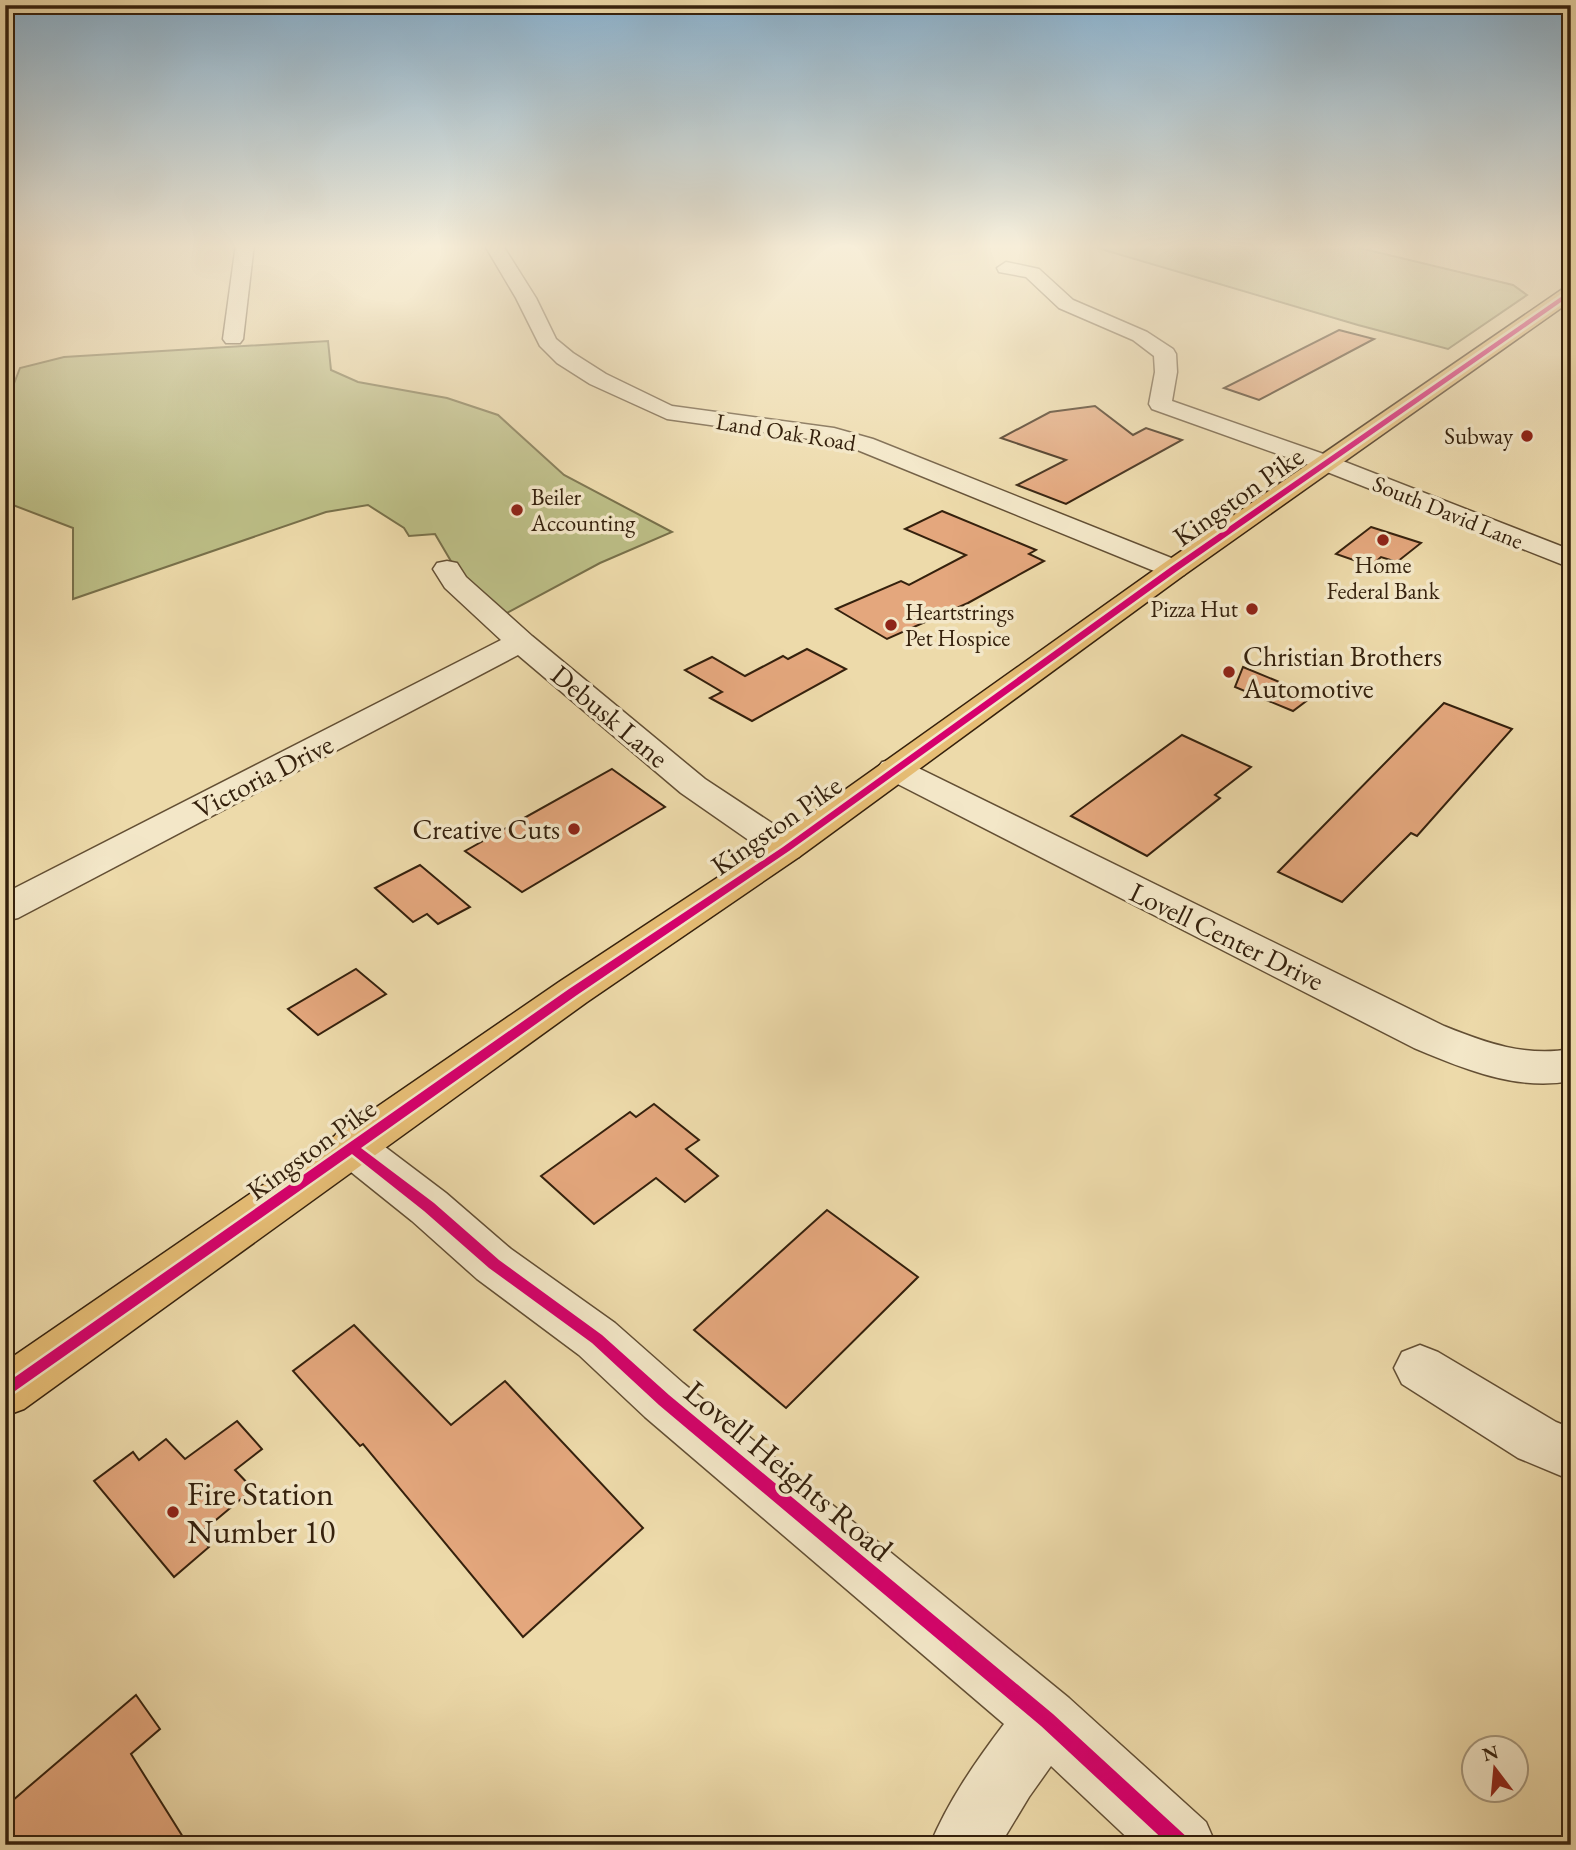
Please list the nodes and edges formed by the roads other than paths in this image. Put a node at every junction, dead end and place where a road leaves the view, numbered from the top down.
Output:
1 (234, 330) edge
2 (541, 330) edge
3 (1126, 330) edge
4 (1516, 330) edge
5 (233, 339) dead end
6 (1326, 463) junction
7 (1571, 560) edge
8 (447, 569) dead end
9 (1174, 569) junction
10 (521, 642) junction
11 (894, 769) junction
12 (786, 849) junction
13 (11, 897) edge
14 (1571, 1065) edge
15 (352, 1147) junction
16 (1420, 1368) dead end
17 (5, 1392) edge
18 (1571, 1454) edge
19 (1047, 1720) junction
20 (963, 1845) edge
21 (1183, 1845) edge

1 - 5 street
2 - 9 street, Land Oak Road
3 - 6 street, South David Lane
4 - 6 main road, Kingston Pike
6 - 7 street, South David Lane
6 - 9 main road, Kingston Pike
8 - 10 street, Debusk Lane
9 - 11 main road, Kingston Pike
10 - 12 street, Debusk Lane
10 - 13 street, Victoria Drive
11 - 12 main road, Kingston Pike
11 - 14 street, Lovell Center Drive
12 - 15 main road, Kingston Pike
15 - 17 main road, Kingston Pike
15 - 19 street, Lovell Heights Road
16 - 18 street
19 - 20 street
19 - 21 street, Lovell Heights Road

